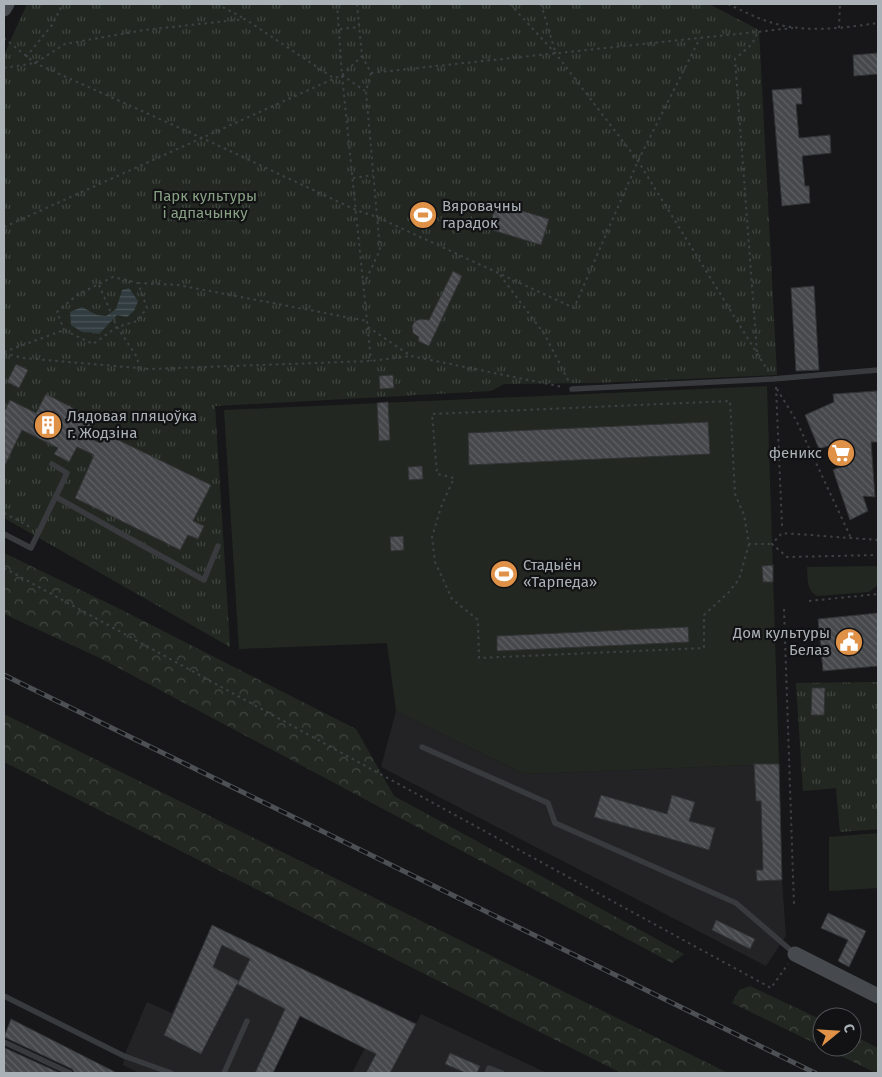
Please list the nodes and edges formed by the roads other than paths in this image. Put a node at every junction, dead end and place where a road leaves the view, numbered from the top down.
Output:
1 (7, 4) edge
2 (4, 10) edge
3 (878, 370) edge
4 (572, 389) road end
5 (52, 464) dead end
6 (56, 496) junction
7 (4, 534) edge
8 (218, 546) dead end
9 (422, 748) dead end
10 (795, 954) joint
11 (4, 996) edge
12 (878, 996) edge
13 (247, 1021) dead end
14 (4, 1042) edge
15 (70, 1073) edge
16 (171, 1073) edge
17 (224, 1073) edge
18 (487, 1073) edge
19 (502, 1073) edge

1 - 2 street
3 - 4 lane
5 - 6 lane
6 - 7 lane
6 - 8 lane
9 - 10 lane
10 - 12 street
11 - 16 lane
13 - 17 lane
14 - 15 lane
18 - 19 lane

